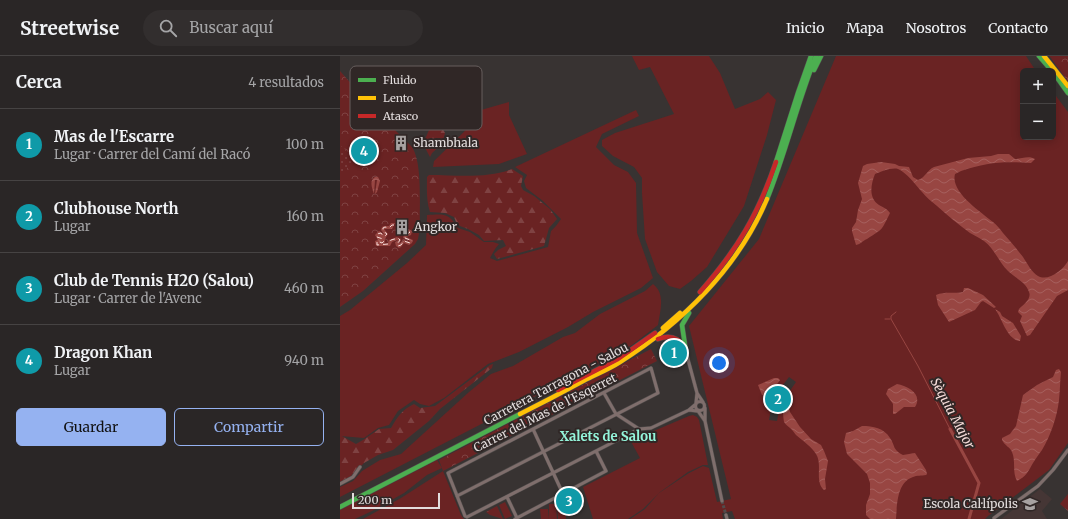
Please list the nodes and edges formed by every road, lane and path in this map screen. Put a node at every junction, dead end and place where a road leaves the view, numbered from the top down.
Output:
1 (807, 56) edge
2 (811, 56) edge
3 (816, 56) edge
4 (821, 56) edge
5 (1039, 56) edge
6 (1044, 56) edge
7 (1050, 68) edge
8 (1056, 76) edge
9 (1068, 86) edge
10 (1068, 92) edge
11 (789, 135) junction
12 (784, 137) junction
13 (707, 290) junction
14 (644, 347) junction
15 (686, 352) junction
16 (697, 392) junction
17 (604, 393) junction
18 (702, 402) junction
19 (696, 404) junction
20 (705, 407) junction
21 (689, 410) junction
22 (698, 410) junction
23 (616, 414) junction
24 (705, 421) junction
25 (533, 429) junction
26 (639, 429) junction
27 (1068, 450) edge
28 (596, 451) junction
29 (543, 452) junction
30 (1067, 455) edge
31 (360, 467) dead end
32 (553, 473) junction
33 (340, 484) edge
34 (563, 494) junction
35 (457, 496) junction
36 (507, 497) junction
37 (722, 501) tunnel mouth
38 (340, 503) edge
39 (340, 507) edge
40 (726, 515) dead end
41 (516, 518) edge
42 (727, 519) edge
43 (989, 519) edge
44 (994, 519) edge

1 - 12 main road
2 - 12 main road, Carretera Tarragona - Salou
3 - 11 main road, Carretera Tarragona - Salou
4 - 11 main road
5 - 7 main road
6 - 9 main road
8 - 10 main road
11 - 13 main road, Carretera Tarragona - Salou
12 - 38 main road, Carretera Tarragona - Salou
13 - 14 main road, Carretera Tarragona - Salou
13 - 15 main road
14 - 15 main road
14 - 39 main road, Carretera Tarragona - Salou
15 - 16 street
16 - 18 street
16 - 19 street
17 - 23 street
17 - 23 street, Carrer del Mas de l'Esqerret
17 - 25 street, Carrer del Mas de l'Esqerret
18 - 19 street
18 - 20 street
19 - 21 street
19 - 22 street
20 - 22 street
20 - 24 street
21 - 22 street
21 - 26 street
22 - 24 street
23 - 26 street
23 - 29 street
24 - 37 street
25 - 29 street
25 - 35 street, Carrer del Mas de l'Esqerret
26 - 28 street
27 - 30 street
28 - 32 street
28 - 34 street
29 - 32 street
29 - 35 street
30 - 44 street
31 - 33 street
32 - 34 street
32 - 36 street
34 - 41 street
35 - 36 street
36 - 41 street
40 - 42 street
43 - 44 street

